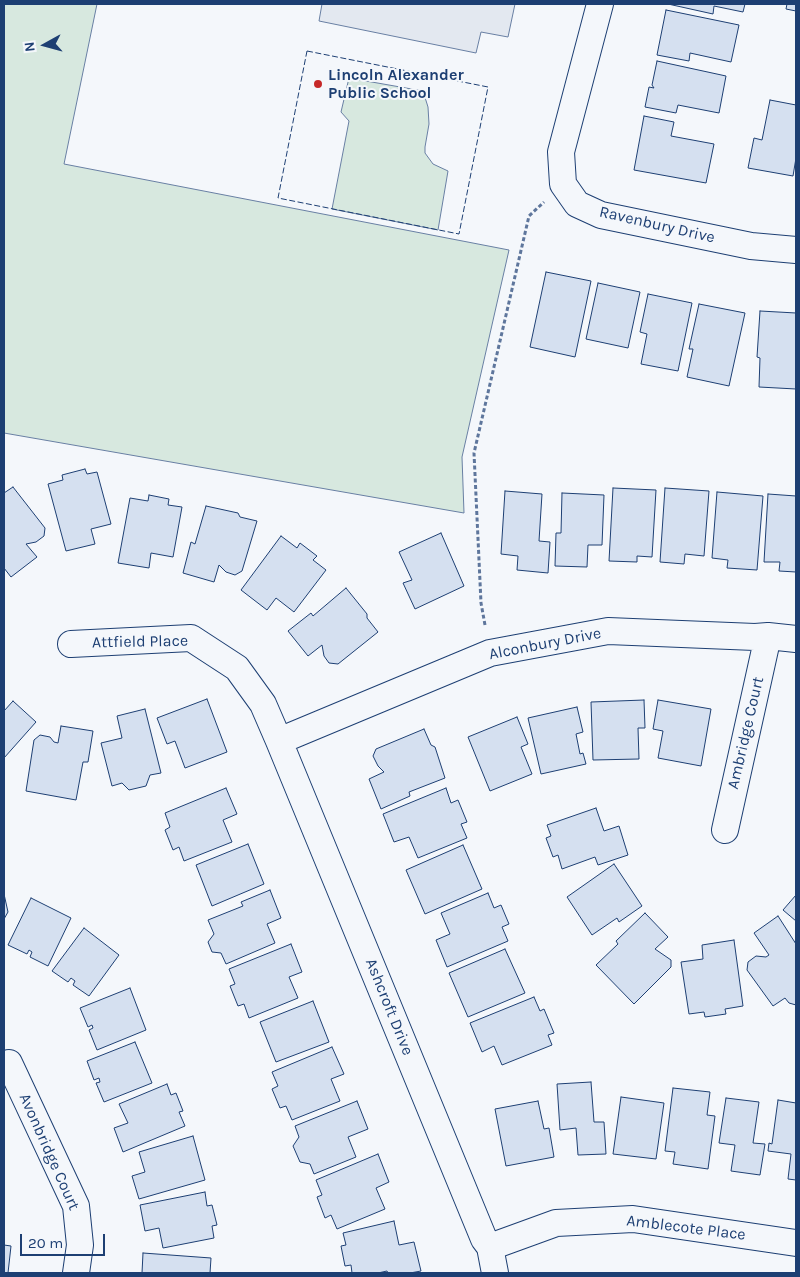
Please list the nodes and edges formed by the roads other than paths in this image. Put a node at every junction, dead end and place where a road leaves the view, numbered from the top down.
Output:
1 (600, 4) edge
2 (796, 250) edge
3 (768, 636) junction
4 (796, 639) edge
5 (71, 644) dead end
6 (280, 740) junction
7 (725, 830) dead end
8 (9, 1063) dead end
9 (796, 1243) edge
10 (490, 1248) junction
11 (76, 1273) edge
12 (495, 1273) edge

1 - 2 street, Ravenbury Drive
3 - 4 street, Alconbury Drive
3 - 6 street, Alconbury Drive
3 - 7 street, Ambridge Court
5 - 6 street, Attfield Place
6 - 10 street, Ashcroft Drive
8 - 11 street, Avonbridge Court
9 - 10 street, Amblecote Place
10 - 12 street, Ashcroft Drive

